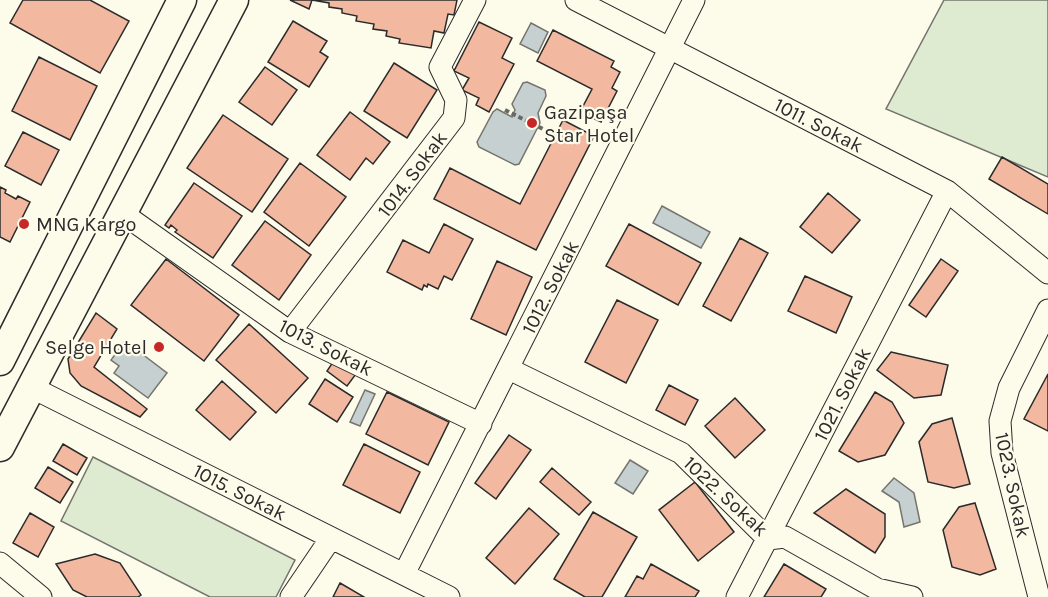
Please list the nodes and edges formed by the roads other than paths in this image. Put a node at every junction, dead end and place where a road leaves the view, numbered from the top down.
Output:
1 (182, 0) edge
2 (234, 0) edge
3 (475, 0) edge
4 (576, 0) edge
5 (694, 0) edge
6 (670, 47) junction
7 (947, 191) junction
8 (122, 213) junction
9 (1048, 273) edge
10 (1047, 314) edge
11 (7, 330) edge
12 (290, 332) junction
13 (0, 361) edge
14 (509, 369) junction
15 (31, 387) junction
16 (481, 424) junction
17 (0, 447) edge
18 (331, 538) junction
19 (768, 538) junction
20 (0, 563) edge
21 (404, 574) junction
22 (40, 597) edge
23 (291, 597) edge
24 (449, 597) edge
25 (736, 597) edge
26 (912, 597) edge
27 (1039, 597) edge

1 - 11 main road
2 - 8 main road
3 - 12 street, 1014. Sokak
4 - 6 street, 1011. Sokak
5 - 6 street, 1012. Sokak
6 - 7 street, 1011. Sokak
6 - 14 street, 1012. Sokak
7 - 9 street, 1011. Sokak
7 - 19 street, 1021. Sokak
8 - 12 street, 1013. Sokak
8 - 15 main road
10 - 27 street, 1023. Sokak
11 - 13 main road
12 - 16 street, 1013. Sokak
14 - 16 street, 1012. Sokak
14 - 19 street, 1022. Sokak
15 - 17 main road
15 - 18 street, 1015. Sokak
16 - 21 street, 1012. Sokak
18 - 21 street, 1015. Sokak
18 - 23 street
19 - 25 street, 1021. Sokak
19 - 26 street, 1022. Sokak
20 - 22 street
21 - 24 street, 1015. Sokak

